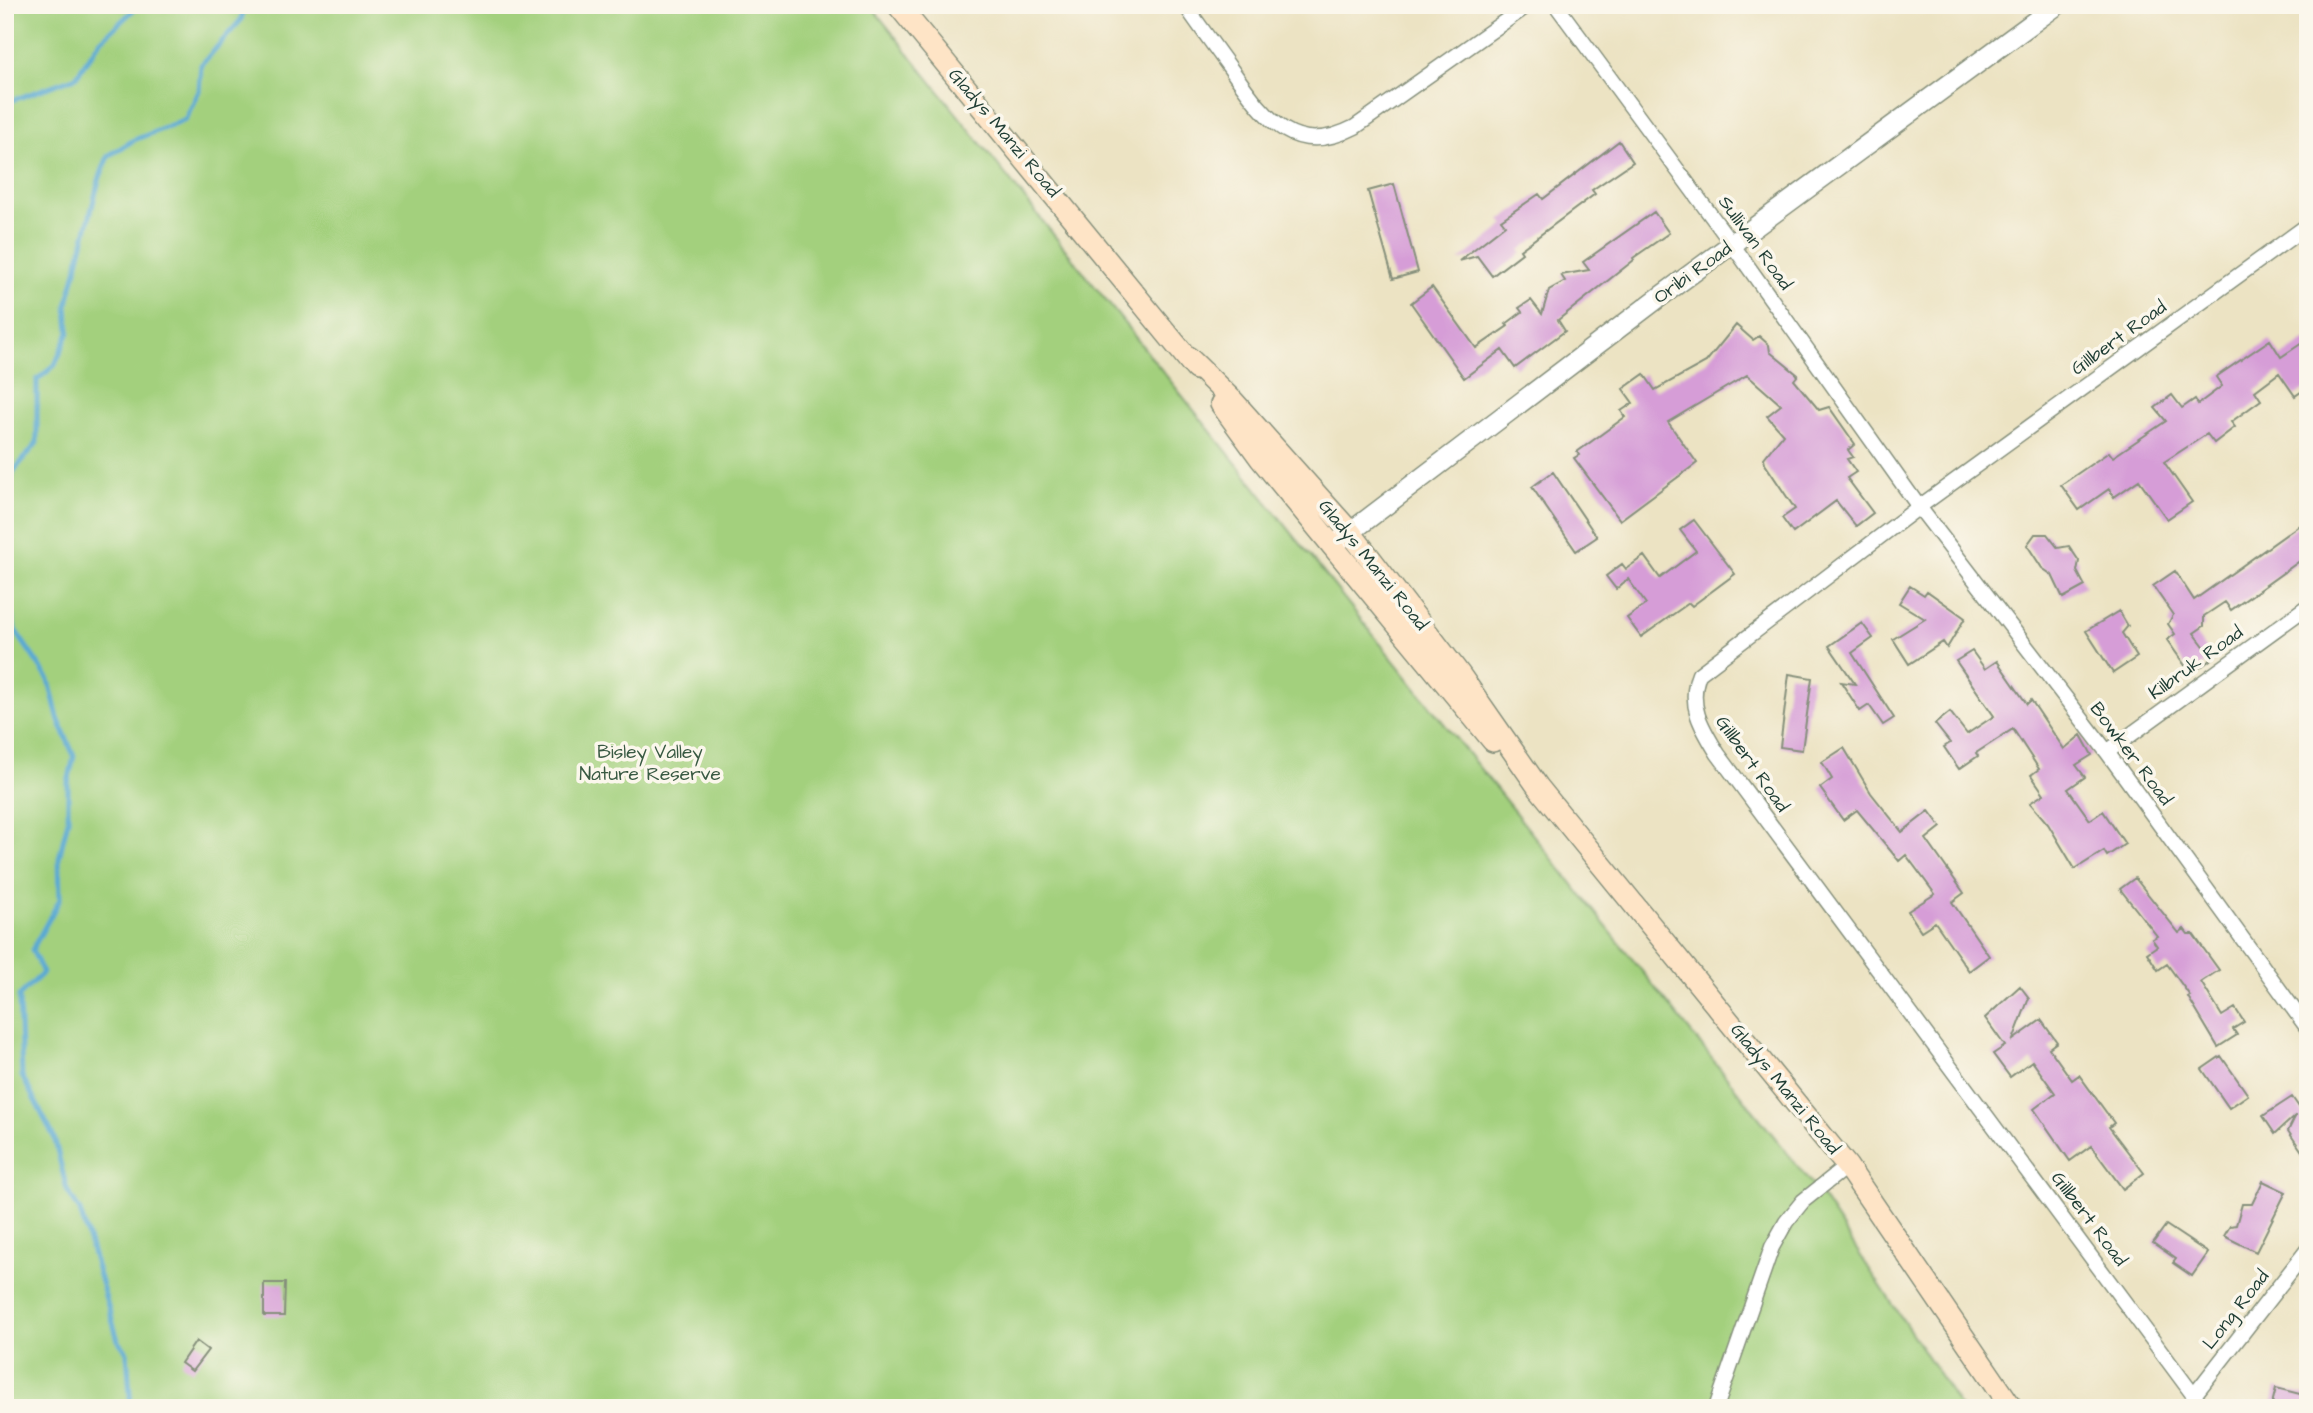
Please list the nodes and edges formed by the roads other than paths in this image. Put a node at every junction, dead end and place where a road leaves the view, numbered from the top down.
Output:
1 (898, 5) edge
2 (1185, 5) edge
3 (1528, 5) edge
4 (1556, 5) edge
5 (2057, 5) edge
6 (2308, 225) edge
7 (1732, 244) junction
8 (1189, 358) junction
9 (1919, 507) junction
10 (1350, 532) junction
11 (1332, 546) junction
12 (2308, 606) edge
13 (2107, 752) junction
14 (1538, 787) junction
15 (2308, 1029) edge
16 (1847, 1166) junction
17 (2308, 1248) edge
18 (2195, 1394) junction
19 (1716, 1408) edge
20 (2012, 1408) edge
21 (2203, 1408) edge

1 - 8 main road, Gladys Manzi Road
2 - 3 street
4 - 7 street, Sullivan Road
5 - 7 street, Oribi Road
6 - 9 street, Gillbert Road
7 - 9 street, Sullivan Road
7 - 10 street, Oribi Road
8 - 10 main road, Gladys Manzi Road
8 - 11 main road, Gladys Manzi Road
9 - 13 street, Bowker Road
9 - 18 street, Gillbert Road
10 - 11 street, Oribi Road
10 - 14 main road, Gladys Manzi Road
11 - 14 main road, Gladys Manzi Road
12 - 13 street, Kilbruk Road
13 - 15 street, Bowker Road
14 - 16 main road, Gladys Manzi Road
16 - 19 street
16 - 20 main road, Gladys Manzi Road
17 - 18 street, Long Road
18 - 21 street, Gillbert Road

